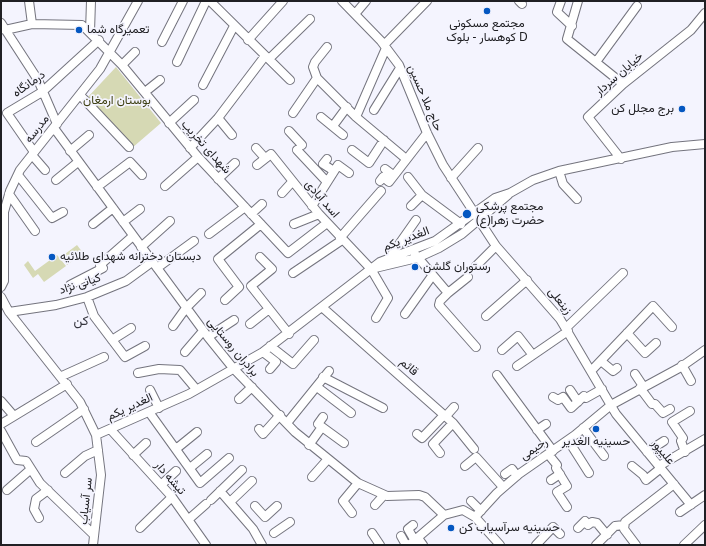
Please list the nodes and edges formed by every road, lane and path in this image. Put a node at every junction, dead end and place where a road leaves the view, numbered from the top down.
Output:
1 (29, 1) edge
2 (91, 1) edge
3 (138, 1) edge
4 (183, 1) edge
5 (206, 1) edge
6 (210, 1) edge
7 (283, 1) edge
8 (342, 1) edge
9 (366, 1) edge
10 (427, 1) edge
11 (561, 1) edge
12 (578, 1) edge
13 (637, 6) dead end
14 (705, 13) edge
15 (355, 14) junction
16 (310, 19) dead end
17 (32, 24) junction
18 (3, 26) edge
19 (234, 26) junction
20 (572, 26) junction
21 (90, 32) junction
22 (99, 40) junction
23 (248, 40) junction
24 (162, 42) dead end
25 (385, 46) junction
26 (327, 47) dead end
27 (110, 52) junction
28 (135, 52) dead end
29 (267, 58) junction
30 (177, 62) dead end
31 (596, 62) junction
32 (122, 65) junction
33 (400, 68) junction
34 (317, 78) junction
35 (160, 80) dead end
36 (290, 80) dead end
37 (623, 84) junction
38 (203, 85) dead end
39 (42, 92) junction
40 (144, 92) junction
41 (80, 94) junction
42 (194, 100) dead end
43 (347, 107) junction
44 (374, 110) dead end
45 (293, 113) dead end
46 (321, 117) dead end
47 (356, 117) junction
48 (218, 118) junction
49 (168, 123) junction
50 (55, 126) junction
51 (333, 126) junction
52 (289, 131) dead end
53 (427, 133) junction
54 (232, 134) dead end
55 (343, 134) dead end
56 (88, 135) dead end
57 (384, 140) junction
58 (705, 144) edge
59 (129, 147) dead end
60 (190, 148) junction
61 (256, 148) dead end
62 (478, 148) dead end
63 (352, 150) dead end
64 (70, 151) junction
65 (33, 153) junction
66 (198, 157) junction
67 (265, 158) junction
68 (405, 158) junction
69 (327, 159) dead end
70 (621, 159) junction
71 (78, 162) junction
72 (235, 163) dead end
73 (257, 165) dead end
74 (385, 169) dead end
75 (45, 170) dead end
76 (334, 171) junction
77 (559, 171) junction
78 (349, 173) dead end
79 (18, 175) junction
80 (142, 175) dead end
81 (393, 175) junction
82 (408, 178) dead end
83 (451, 178) junction
84 (218, 179) junction
85 (56, 180) dead end
86 (380, 181) dead end
87 (292, 182) junction
88 (327, 182) junction
89 (165, 186) dead end
90 (97, 187) junction
91 (380, 191) dead end
92 (282, 193) dead end
93 (510, 193) junction
94 (10, 194) junction
95 (422, 194) junction
96 (577, 199) dead end
97 (262, 204) dead end
98 (312, 206) junction
99 (411, 206) dead end
100 (245, 207) junction
101 (112, 208) junction
102 (140, 209) dead end
103 (63, 212) dead end
104 (474, 213) junction
105 (252, 214) junction
106 (319, 214) junction
107 (416, 220) dead end
108 (479, 220) junction
109 (123, 222) junction
110 (170, 222) dead end
111 (327, 223) junction
112 (93, 224) dead end
113 (261, 224) junction
114 (294, 224) dead end
115 (461, 224) junction
116 (36, 231) dead end
117 (209, 234) dead end
118 (133, 236) junction
119 (341, 239) junction
120 (194, 241) dead end
121 (496, 246) junction
122 (141, 247) junction
123 (414, 250) junction
124 (260, 257) dead end
125 (390, 257) junction
126 (417, 258) junction
127 (154, 265) junction
128 (476, 266) dead end
129 (371, 269) junction
130 (293, 273) dead end
131 (622, 273) dead end
132 (432, 276) junction
133 (468, 277) dead end
134 (526, 280) junction
135 (70, 285) dead end
136 (1, 287) edge
137 (201, 293) dead end
138 (448, 293) junction
139 (1, 297) edge
140 (87, 297) junction
141 (224, 300) dead end
142 (186, 308) junction
143 (323, 308) junction
144 (269, 309) junction
145 (9, 312) junction
146 (405, 314) dead end
147 (486, 316) dead end
148 (376, 318) dead end
149 (234, 320) dead end
150 (250, 324) dead end
151 (173, 326) dead end
152 (672, 327) dead end
153 (131, 328) dead end
154 (567, 329) junction
155 (627, 333) junction
156 (206, 334) junction
157 (289, 334) junction
158 (112, 340) junction
159 (314, 340) dead end
160 (656, 343) dead end
161 (145, 346) dead end
162 (270, 346) junction
163 (476, 347) dead end
164 (502, 350) dead end
165 (705, 350) edge
166 (185, 352) dead end
167 (263, 352) junction
168 (532, 354) junction
169 (104, 357) dead end
170 (601, 361) junction
171 (682, 365) junction
172 (517, 366) dead end
173 (232, 368) junction
174 (617, 368) dead end
175 (270, 369) dead end
176 (329, 371) dead end
177 (591, 371) junction
178 (138, 373) dead end
179 (635, 374) dead end
180 (497, 375) dead end
181 (62, 376) junction
182 (323, 378) junction
183 (691, 381) dead end
184 (67, 384) junction
185 (316, 386) junction
186 (252, 387) junction
187 (642, 387) junction
188 (196, 389) junction
189 (602, 389) junction
190 (150, 390) dead end
191 (570, 390) dead end
192 (554, 397) dead end
193 (239, 399) dead end
194 (1, 401) edge
195 (578, 402) junction
196 (611, 405) junction
197 (454, 407) dead end
198 (159, 408) junction
199 (383, 408) dead end
200 (84, 409) junction
201 (670, 409) dead end
202 (690, 411) dead end
203 (148, 412) junction
204 (351, 413) dead end
205 (616, 414) joint
206 (280, 415) junction
207 (445, 415) junction
208 (14, 416) junction
209 (323, 417) dead end
210 (288, 423) junction
211 (453, 423) junction
212 (1, 424) edge
213 (546, 424) dead end
214 (322, 427) junction
215 (584, 428) junction
216 (111, 430) junction
217 (259, 430) dead end
218 (537, 430) junction
219 (1, 431) edge
220 (197, 432) dead end
221 (417, 434) dead end
222 (96, 436) junction
223 (705, 439) edge
224 (568, 440) junction
225 (664, 441) dead end
226 (36, 442) dead end
227 (146, 443) dead end
228 (344, 443) dead end
229 (4, 445) edge
230 (309, 445) junction
231 (176, 449) junction
232 (474, 449) dead end
233 (98, 450) junction
234 (687, 451) junction
235 (647, 452) junction
236 (440, 453) dead end
237 (551, 453) junction
238 (207, 454) dead end
239 (133, 455) junction
240 (604, 456) dead end
241 (229, 458) dead end
242 (328, 459) junction
243 (465, 466) dead end
244 (632, 466) dead end
245 (660, 467) junction
246 (190, 468) junction
247 (31, 469) junction
248 (242, 470) dead end
249 (176, 471) dead end
250 (65, 473) dead end
251 (589, 473) dead end
252 (505, 474) dead end
253 (560, 474) junction
254 (517, 476) junction
255 (312, 477) dead end
256 (252, 480) dead end
257 (551, 480) dead end
258 (358, 483) junction
259 (674, 484) junction
260 (162, 485) junction
261 (503, 487) junction
262 (7, 490) dead end
263 (48, 490) junction
264 (220, 490) junction
265 (384, 495) junction
266 (705, 495) edge
267 (172, 497) junction
268 (471, 501) dead end
269 (230, 502) junction
270 (375, 505) dead end
271 (691, 505) junction
272 (255, 506) dead end
273 (277, 506) dead end
274 (567, 507) dead end
275 (680, 512) dead end
276 (352, 513) dead end
277 (478, 514) junction
278 (444, 515) junction
279 (39, 518) dead end
280 (189, 519) junction
281 (290, 522) dead end
282 (412, 525) dead end
283 (624, 525) junction
284 (705, 525) edge
285 (140, 528) dead end
286 (578, 528) dead end
287 (274, 533) dead end
288 (372, 533) dead end
289 (560, 534) dead end
290 (94, 535) junction
291 (607, 535) junction
292 (401, 536) dead end
293 (414, 543) edge
294 (689, 544) edge
295 (93, 545) edge
296 (206, 545) edge
297 (262, 545) edge
298 (380, 545) edge
299 (500, 545) edge
300 (536, 545) edge
301 (596, 545) edge
302 (634, 545) edge

1 - 17 street
2 - 21 street
3 - 27 street, مدرسه
4 - 24 street
5 - 30 street
6 - 19 street
7 - 23 street
8 - 15 street, حاج ملا حسین
9 - 15 street
10 - 25 street
11 - 20 street
12 - 20 street
13 - 31 street
14 - 37 street, خیابان سردار
15 - 25 street, حاج ملا حسین
16 - 29 street
17 - 18 street, شهدای تخریب
17 - 21 street, شهدای تخریب
18 - 39 street, برادران روستایی
19 - 23 street
19 - 38 street
20 - 31 street
21 - 22 street, شهدای تخریب
22 - 27 street, شهدای تخریب
22 - 39 street, درمانگاه
23 - 29 street
25 - 33 street, حاج ملا حسین
25 - 47 street
26 - 34 street
27 - 32 street, شهدای تخریب
27 - 41 street, مدرسه
28 - 32 street
29 - 36 street
29 - 48 street
31 - 37 street
32 - 40 street, شهدای تخریب
33 - 44 street
33 - 53 street, حاج ملا حسین
34 - 43 street
34 - 45 street
35 - 40 street
37 - 70 street, خیابان سردار
39 - 50 street, برادران روستایی
39 - 65 street, درمانگاه
40 - 49 street, شهدای تخریب
41 - 50 street, مدرسه
41 - 59 street
42 - 49 street
43 - 47 street
43 - 51 street
46 - 51 street
47 - 57 street
48 - 54 street
48 - 60 street
49 - 60 street, شهدای تخریب
50 - 64 street, برادران روستایی
50 - 65 street, مدرسه
51 - 55 street
52 - 88 street
53 - 68 street
53 - 83 street, حاج ملا حسین
56 - 64 street
57 - 63 street
57 - 68 street
58 - 70 street, الغدیر یکم
60 - 66 street, شهدای تخریب
61 - 67 street
62 - 83 street
64 - 71 street, برادران روستایی
65 - 75 street
65 - 79 street, مدرسه
66 - 84 street, شهدای تخریب
66 - 89 street
67 - 73 street
67 - 87 street, اسد آبادی
68 - 81 street
69 - 76 street
70 - 77 street, الغدیر یکم
71 - 85 street
71 - 90 street, برادران روستایی
72 - 84 street
74 - 81 street
76 - 78 street
76 - 88 street
77 - 93 street, الغدیر یکم
77 - 96 street
79 - 94 street, مدرسه
79 - 103 street
80 - 90 street
81 - 86 street
82 - 95 street
83 - 104 street, حاج ملا حسین
84 - 100 street, شهدای تخریب
87 - 92 street
87 - 98 street, اسد آبادی
88 - 98 street
90 - 101 street, برادران روستایی
91 - 119 street
93 - 104 street, الغدیر یکم
93 - 108 street
94 - 116 street
94 - 136 street, مدرسه
95 - 99 street
95 - 115 street
97 - 105 street
98 - 106 street, اسد آبادی
100 - 105 street, شهدای تخریب
100 - 117 street
101 - 109 street, برادران روستایی
101 - 112 street
102 - 109 street
104 - 108 street, زینعلی
104 - 115 street, الغدیر یکم
105 - 113 street, شهدای تخریب
106 - 111 street, اسد آبادی
106 - 114 street
107 - 125 street
108 - 121 street, زینعلی
108 - 126 street
109 - 118 street, برادران روستایی
110 - 122 street
111 - 113 street, شهدای تخریب
111 - 119 street, اسد آبادی
113 - 141 street
115 - 123 street, الغدیر یکم
118 - 122 street, برادران روستایی
118 - 135 street
119 - 129 street, اسد آبادی
119 - 130 street
120 - 127 street, کیانی نژاد
121 - 128 street
121 - 134 street, زینعلی
122 - 127 street, برادران روستایی
123 - 125 street, الغدیر یکم
123 - 126 street
124 - 144 street
125 - 129 street, الغدیر یکم
126 - 129 street
126 - 132 street
127 - 140 street, کیانی نژاد
127 - 142 street, برادران روستایی
129 - 143 street, الغدیر یکم
129 - 148 street, اسد آبادی
131 - 154 street
132 - 138 street
132 - 146 street
133 - 138 street
134 - 147 street
134 - 154 street, زینعلی
137 - 142 street
138 - 163 street
139 - 145 street
140 - 145 street, کیانی نژاد
140 - 158 street
142 - 151 street
142 - 156 street, برادران روستایی
143 - 157 street, الغدیر یکم
143 - 207 street, قائم
144 - 150 street
144 - 157 street
145 - 181 street
149 - 156 street
152 - 155 street
153 - 158 street
154 - 168 street
154 - 177 street, زینعلی
155 - 160 street
155 - 170 street
156 - 166 street
156 - 173 street, برادران روستایی
157 - 162 street, الغدیر یکم
158 - 161 street
159 - 162 street
162 - 167 street, الغدیر یکم
164 - 168 street
165 - 171 street, رحیمی
167 - 173 street, الغدیر یکم
167 - 175 street
168 - 172 street
169 - 181 street
170 - 174 street
170 - 177 street
171 - 183 street
171 - 187 street, رحیمی
173 - 186 street, برادران روستایی
173 - 188 street, الغدیر یکم
176 - 182 street
177 - 189 street, زینعلی
178 - 188 street
179 - 187 street
180 - 218 street
181 - 184 street
182 - 185 street
182 - 199 street
184 - 200 street
184 - 208 street
185 - 204 street
185 - 210 street
186 - 193 street
186 - 206 street, برادران روستایی
187 - 196 street, رحیمی
187 - 201 street
188 - 198 street, الغدیر یکم
189 - 195 street
189 - 196 street, زینعلی
190 - 198 street
191 - 195 street
192 - 195 street
194 - 208 street
196 - 205 street, زینعلی
196 - 215 street, رحیمی
197 - 207 street
198 - 203 street, الغدیر یکم
200 - 222 street
200 - 226 street
202 - 234 street
203 - 216 street, الغدیر یکم
203 - 231 street
205 - 235 street, علیپور
206 - 210 street, برادران روستایی
206 - 217 street
207 - 211 street, قائم
207 - 221 street
208 - 212 street
209 - 214 street
210 - 230 street, برادران روستایی
211 - 232 street, قائم
211 - 236 street
213 - 218 street
214 - 228 street
214 - 230 street
215 - 224 street, رحیمی
215 - 240 street
216 - 222 street, الغدیر یکم
216 - 239 street, تیشه دار
218 - 237 street
219 - 229 street
220 - 231 street
222 - 233 street, سر آسیاب
223 - 234 street
224 - 237 street, رحیمی
224 - 251 street
225 - 235 street
227 - 239 street
229 - 247 street
230 - 242 street, برادران روستایی
231 - 246 street
233 - 250 street
233 - 290 street, سر آسیاب
234 - 245 street
235 - 245 street, علیپور
237 - 253 street
237 - 254 street, رحیمی
238 - 246 street
239 - 260 street, تیشه دار
241 - 246 street
242 - 255 street
242 - 258 street, برادران روستایی
243 - 261 street
244 - 245 street
245 - 259 street, علیپور
247 - 262 street
247 - 263 street
248 - 264 street
249 - 260 street
252 - 254 street
253 - 257 street
253 - 274 street
254 - 261 street, رحیمی
256 - 269 street
258 - 265 street, برادران روستایی
258 - 276 street
259 - 271 street, علیپور
259 - 283 street
260 - 267 street, تیشه دار
261 - 277 street, رحیمی
263 - 279 street
263 - 290 street
264 - 269 street
264 - 280 street
265 - 270 street
265 - 278 street, برادران روستایی
266 - 271 street
267 - 280 street, تیشه دار
267 - 285 street
268 - 277 street
269 - 297 street
271 - 275 street
272 - 273 street
277 - 278 street
277 - 299 street
278 - 293 street
280 - 296 street, تیشه دار
281 - 287 street
282 - 293 street
283 - 291 street
283 - 302 street
284 - 294 street
286 - 291 street
288 - 298 street
289 - 300 street
290 - 295 street, سر آسیاب
291 - 301 street
292 - 293 street

